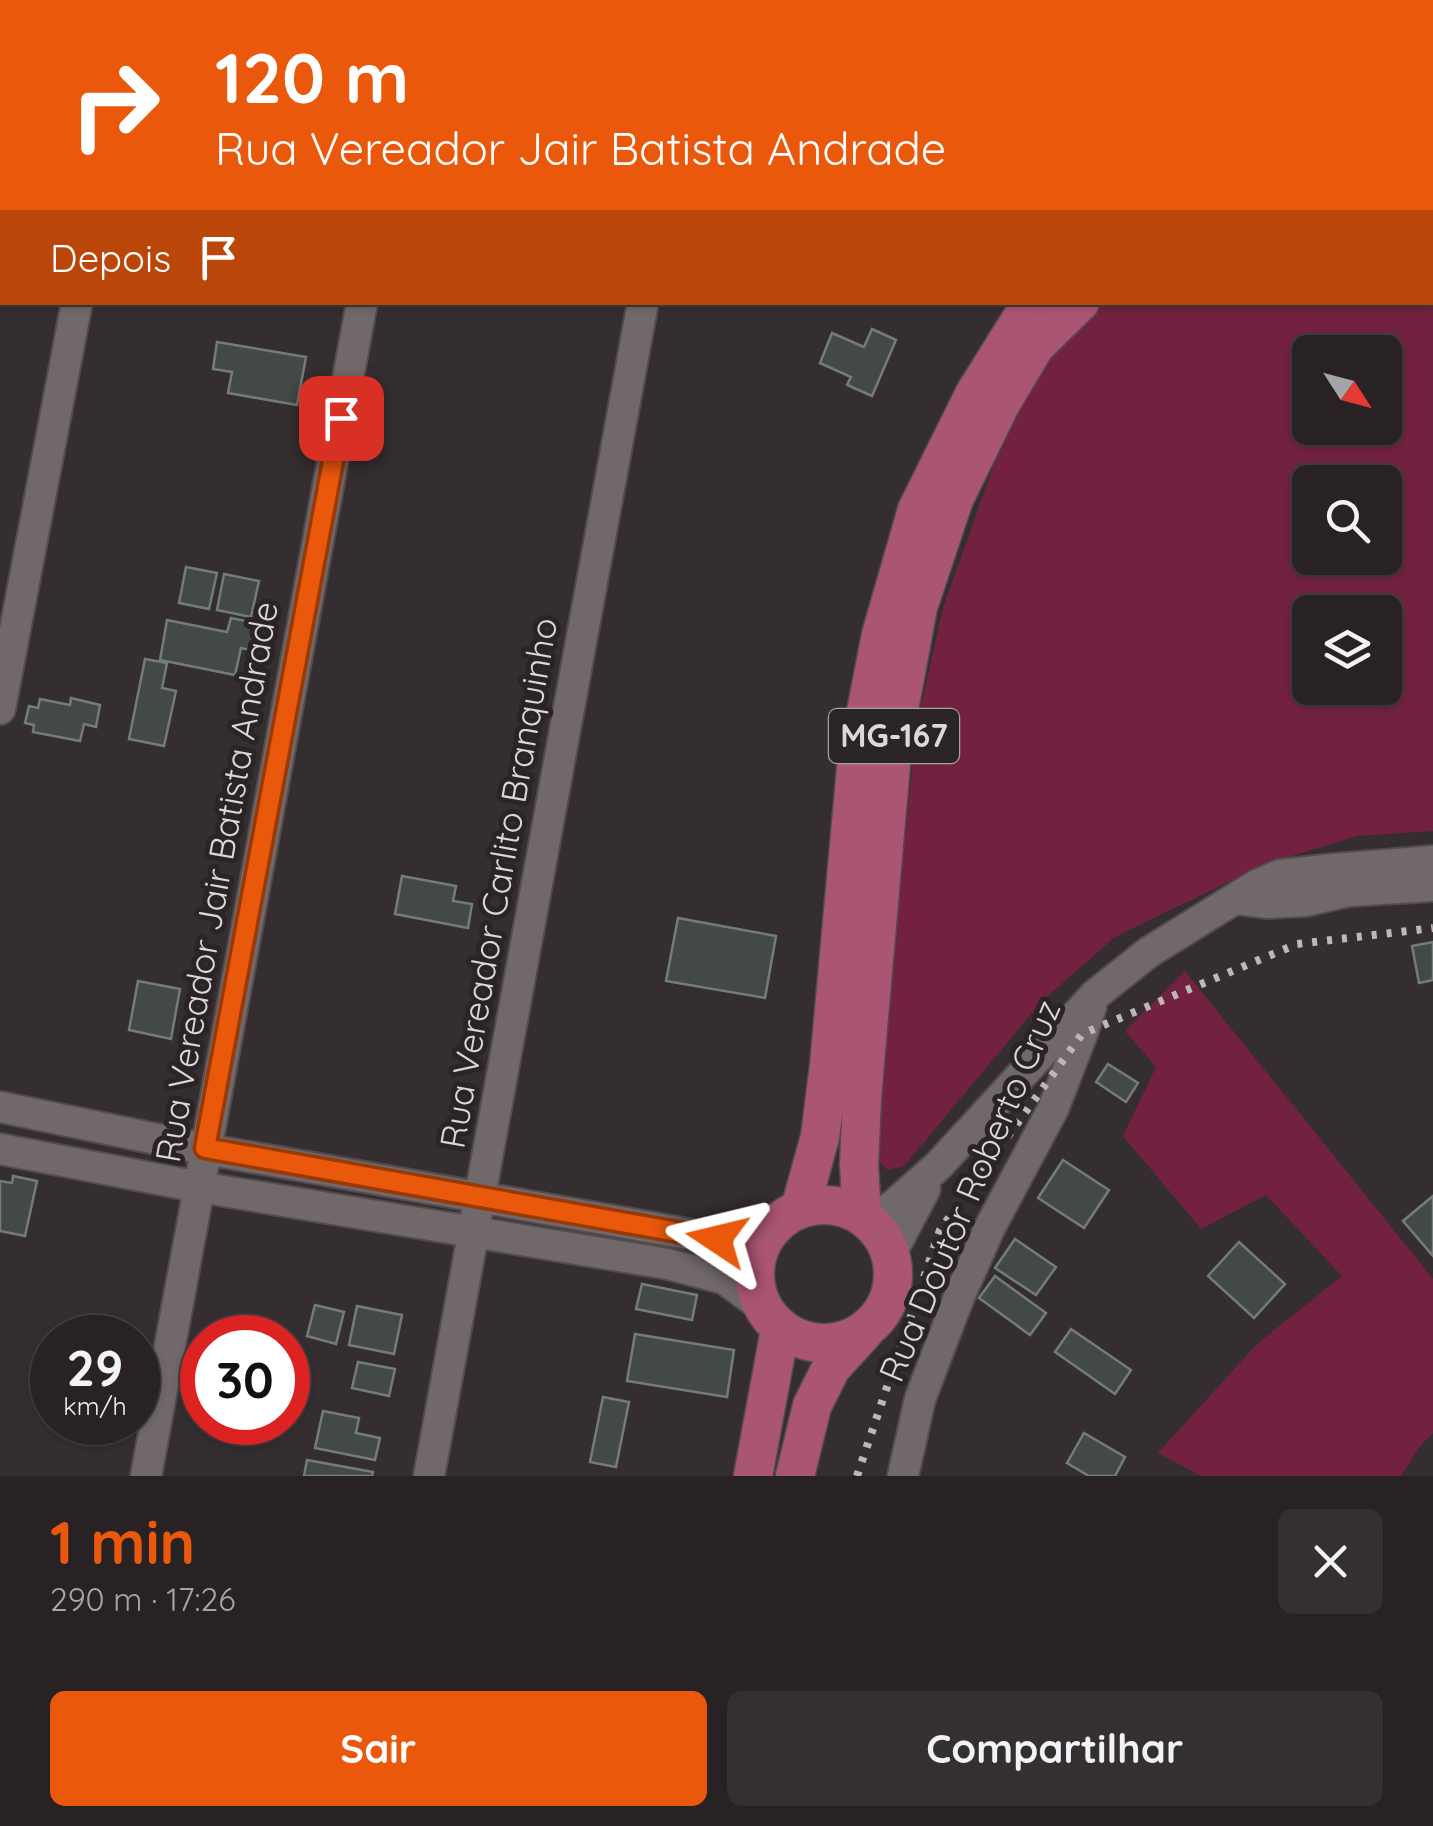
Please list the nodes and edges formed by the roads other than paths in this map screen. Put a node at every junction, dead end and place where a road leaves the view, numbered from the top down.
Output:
1 (76, 305) edge
2 (361, 305) edge
3 (642, 305) edge
4 (1030, 305) edge
5 (1077, 305) edge
6 (0, 710) edge
7 (1433, 862) edge
8 (1433, 886) edge
9 (1236, 899) junction
10 (1094, 995) junction
11 (0, 1107) edge
12 (205, 1148) junction
13 (0, 1150) edge
14 (939, 1166) junction
15 (199, 1187) junction
16 (480, 1196) junction
17 (786, 1218) junction
18 (866, 1219) junction
19 (474, 1234) junction
20 (889, 1257) junction
21 (770, 1318) junction
22 (869, 1327) junction
23 (146, 1476) edge
24 (429, 1476) edge
25 (753, 1476) edge
26 (795, 1476) edge
27 (902, 1476) edge

1 - 6 street
2 - 12 street, Rua Vereador Jair Batista Andrade
3 - 16 street, Rua Vereador Carlito Branquinho
4 - 17 main road, MG-167
5 - 18 main road, MG-167
7 - 9 street, Rua Doutor Roberto Cruz
8 - 9 street
9 - 10 street, Rua Doutor Roberto Cruz
10 - 14 street, Rua Doutor Roberto Cruz
10 - 27 street, Rua Doutor Roberto Cruz
11 - 12 street
12 - 15 street, Rua Vereador Jair Batista Andrade
12 - 16 street
13 - 15 street
14 - 18 street, Rua Doutor Roberto Cruz
14 - 20 street, Rua Doutor Roberto Cruz
15 - 19 street
15 - 23 street, Rua Vereador Jair Batista Andrade
16 - 17 street
16 - 19 street, Rua Vereador Carlito Branquinho
17 - 18 main road
17 - 21 main road
18 - 20 main road
19 - 21 street
19 - 24 street, Rua Vereador Carlito Branquinho
20 - 22 main road
21 - 22 main road
21 - 25 main road
22 - 26 main road

